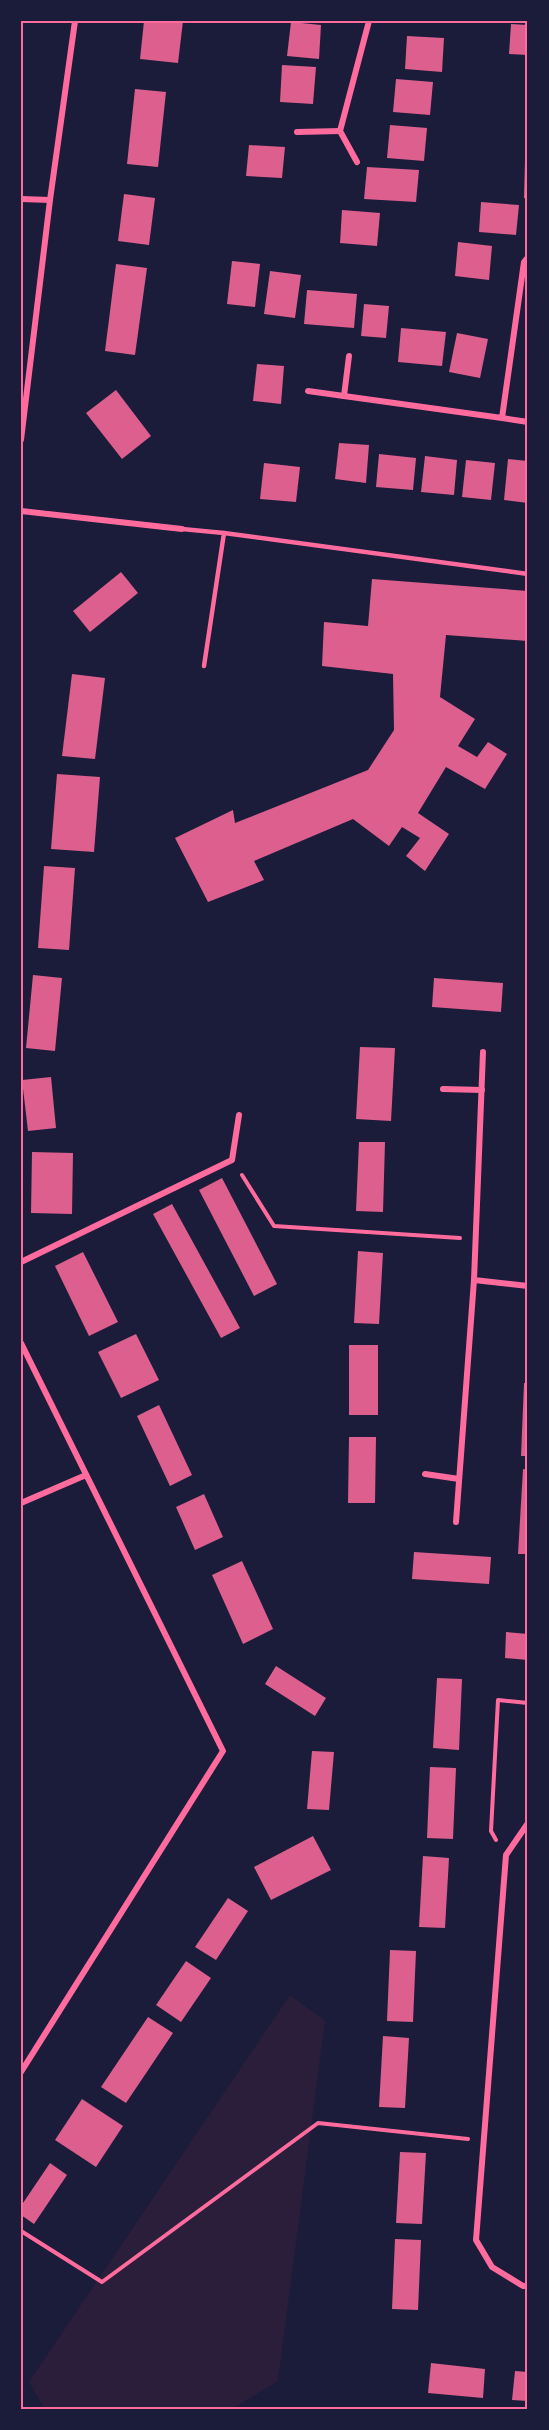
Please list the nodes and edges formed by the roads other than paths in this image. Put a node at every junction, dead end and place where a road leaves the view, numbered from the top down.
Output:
1 (75, 21) edge
2 (369, 21) edge
3 (340, 131) junction
4 (297, 132) dead end
5 (357, 162) dead end
6 (21, 198) edge
7 (50, 200) junction
8 (528, 257) edge
9 (349, 356) dead end
10 (308, 391) dead end
11 (344, 396) junction
12 (502, 418) junction
13 (528, 422) edge
14 (21, 440) edge
15 (21, 511) edge
16 (182, 529) joint
17 (224, 533) junction
18 (528, 574) edge
19 (204, 666) dead end
20 (483, 1052) dead end
21 (443, 1089) dead end
22 (482, 1090) junction
23 (239, 1115) dead end
24 (21, 1262) edge
25 (474, 1280) junction
26 (528, 1286) edge
27 (21, 1343) edge
28 (425, 1474) dead end
29 (86, 1475) junction
30 (459, 1479) junction
31 (21, 1503) edge
32 (456, 1522) dead end
33 (528, 1823) edge
34 (21, 2072) edge
35 (528, 2286) edge

1 - 7 street
2 - 3 street
3 - 4 street
3 - 5 street
6 - 7 street
7 - 14 street
8 - 12 street
9 - 11 street
10 - 11 street
11 - 12 street
12 - 13 street
15 - 16 street
16 - 17 lane
17 - 18 lane
17 - 19 lane
20 - 22 street
21 - 22 street
22 - 25 street
23 - 24 street
25 - 26 street
25 - 30 street
27 - 29 street
28 - 30 street
29 - 31 street
29 - 34 street
30 - 32 street
33 - 35 street

